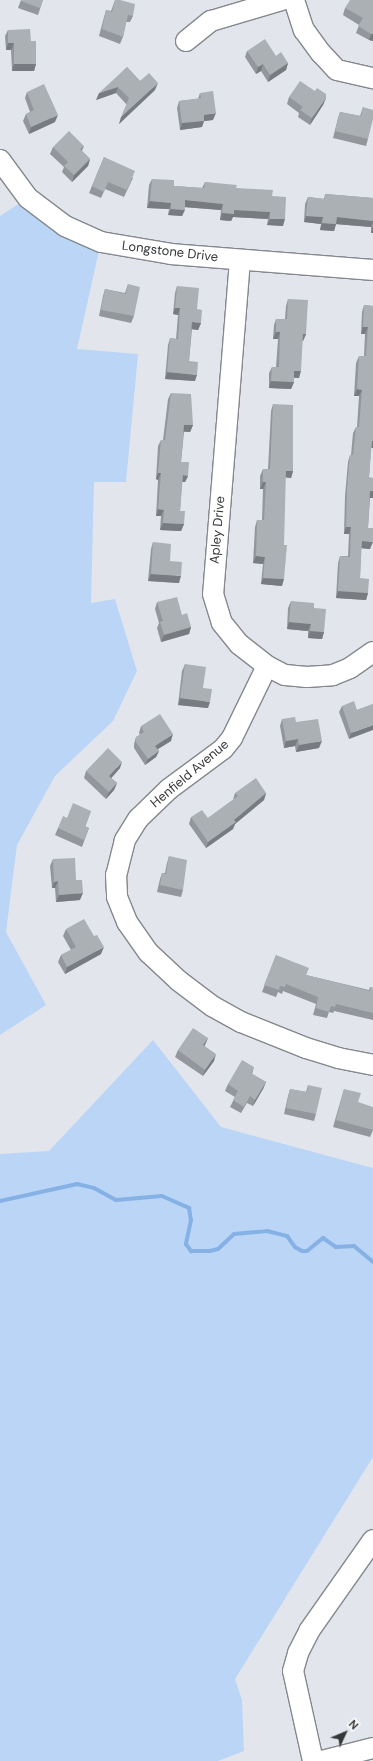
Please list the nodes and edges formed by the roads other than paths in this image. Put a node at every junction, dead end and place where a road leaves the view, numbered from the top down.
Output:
1 (282, 0) edge
2 (294, 0) edge
3 (186, 41) dead end
4 (373, 78) edge
5 (0, 160) edge
6 (240, 260) junction
7 (373, 270) edge
8 (373, 652) edge
9 (267, 666) junction
10 (373, 1065) edge
11 (373, 1540) edge
12 (373, 1748) edge
13 (313, 1761) edge
14 (322, 1761) edge

1 - 3 street
2 - 4 street
5 - 6 street, Longstone Drive
6 - 7 street, Longstone Drive
6 - 9 street, Apley Drive
8 - 9 street, Apley Drive
9 - 10 street, Henfield Avenue
11 - 13 street
12 - 14 street

